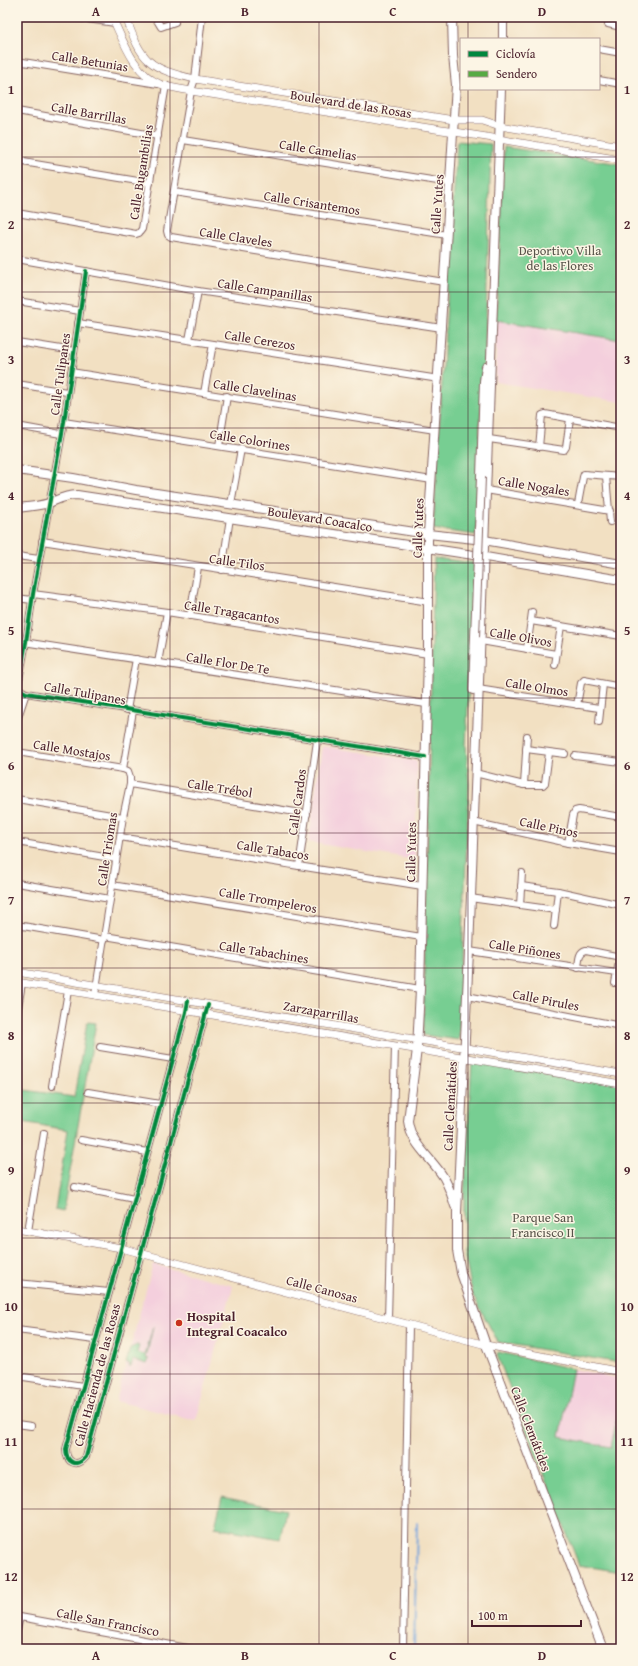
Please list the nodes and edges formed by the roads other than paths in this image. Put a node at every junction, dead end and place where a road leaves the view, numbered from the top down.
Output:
1 (73, 17) edge
2 (126, 17) edge
3 (156, 17) edge
4 (202, 17) edge
5 (452, 17) edge
6 (503, 17) edge
7 (113, 20) edge
8 (176, 22) dead end
9 (608, 24) dead end
10 (621, 27) edge
11 (502, 38) edge
12 (600, 49) edge
13 (621, 53) edge
14 (17, 61) edge
15 (195, 79) junction
16 (600, 80) edge
17 (621, 84) edge
18 (163, 85) junction
19 (501, 90) edge
20 (191, 91) junction
21 (17, 111) edge
22 (454, 120) junction
23 (500, 126) junction
24 (454, 132) junction
25 (158, 136) junction
26 (183, 140) junction
27 (499, 140) junction
28 (621, 146) edge
29 (621, 160) edge
30 (17, 161) edge
31 (150, 183) junction
32 (450, 183) junction
33 (174, 192) junction
34 (17, 213) edge
35 (447, 235) junction
36 (17, 259) edge
37 (86, 271) junction
38 (444, 282) junction
39 (198, 291) junction
40 (17, 301) edge
41 (80, 311) junction
42 (78, 323) junction
43 (442, 328) junction
44 (189, 340) junction
45 (17, 342) edge
46 (491, 343) junction
47 (213, 344) junction
48 (74, 351) junction
49 (71, 372) junction
50 (439, 378) junction
51 (17, 384) edge
52 (67, 392) junction
53 (204, 393) junction
54 (227, 396) junction
55 (570, 419) junction
56 (64, 422) junction
57 (17, 426) edge
58 (621, 428) edge
59 (436, 430) junction
60 (61, 434) junction
61 (489, 439) junction
62 (219, 446) junction
63 (539, 447) junction
64 (241, 449) junction
65 (17, 470) edge
66 (54, 476) junction
67 (606, 476) junction
68 (621, 477) edge
69 (432, 480) junction
70 (486, 490) junction
71 (50, 502) junction
72 (231, 504) junction
73 (578, 504) junction
74 (17, 508) edge
75 (610, 511) junction
76 (230, 518) junction
77 (610, 522) dead end
78 (428, 534) junction
79 (484, 540) junction
80 (42, 541) junction
81 (429, 548) junction
82 (17, 556) edge
83 (484, 556) junction
84 (39, 559) junction
85 (621, 564) edge
86 (198, 567) junction
87 (222, 570) junction
88 (621, 580) edge
89 (32, 597) junction
90 (17, 598) edge
91 (429, 602) junction
92 (168, 612) junction
93 (532, 612) dead end
94 (190, 616) junction
95 (530, 621) junction
96 (561, 626) junction
97 (621, 636) edge
98 (478, 639) junction
99 (17, 641) edge
100 (26, 642) junction
101 (527, 649) junction
102 (428, 654) junction
103 (556, 654) junction
104 (136, 659) junction
105 (158, 663) junction
106 (555, 665) dead end
107 (18, 684) edge
108 (602, 684) junction
109 (621, 687) edge
110 (478, 690) junction
111 (26, 693) junction
112 (426, 704) junction
113 (577, 705) junction
114 (599, 708) junction
115 (130, 710) junction
116 (17, 720) edge
117 (599, 722) dead end
118 (527, 736) dead end
119 (317, 741) junction
120 (526, 749) junction
121 (17, 752) edge
122 (549, 753) junction
123 (565, 754) dead end
124 (621, 755) edge
125 (575, 756) dead end
126 (425, 757) junction
127 (621, 762) edge
128 (123, 769) junction
129 (475, 770) junction
130 (130, 784) junction
131 (524, 785) junction
132 (17, 799) edge
133 (307, 814) junction
134 (123, 817) junction
135 (621, 817) edge
136 (473, 822) junction
137 (120, 837) junction
138 (17, 842) edge
139 (568, 843) junction
140 (621, 852) edge
141 (116, 859) junction
142 (299, 866) junction
143 (522, 873) dead end
144 (17, 883) edge
145 (112, 885) junction
146 (422, 886) junction
147 (521, 886) junction
148 (558, 891) junction
149 (621, 896) edge
150 (110, 898) junction
151 (470, 898) junction
152 (520, 905) junction
153 (620, 905) edge
154 (556, 910) junction
155 (17, 925) edge
156 (554, 926) dead end
157 (421, 937) junction
158 (104, 938) junction
159 (469, 951) junction
160 (621, 957) edge
161 (578, 968) junction
162 (17, 972) edge
163 (617, 973) junction
164 (20, 983) edge
165 (615, 983) dead end
166 (97, 986) junction
167 (420, 989) junction
168 (68, 990) junction
169 (95, 995) junction
170 (467, 996) junction
171 (188, 1001) junction
172 (208, 1005) junction
173 (186, 1012) junction
174 (17, 1014) edge
175 (206, 1015) junction
176 (621, 1026) edge
177 (417, 1045) junction
178 (395, 1046) junction
179 (100, 1048) dead end
180 (464, 1053) junction
181 (173, 1059) junction
182 (621, 1074) edge
183 (621, 1084) edge
184 (52, 1086) dead end
185 (88, 1092) dead end
186 (160, 1104) junction
187 (44, 1133) dead end
188 (82, 1140) dead end
189 (147, 1152) junction
190 (75, 1187) dead end
191 (134, 1199) junction
192 (457, 1213) junction
193 (17, 1229) edge
194 (28, 1231) junction
195 (121, 1248) junction
196 (140, 1254) junction
197 (17, 1283) edge
198 (108, 1292) junction
199 (388, 1319) junction
200 (409, 1325) junction
201 (17, 1330) edge
202 (95, 1340) junction
203 (486, 1345) junction
204 (621, 1372) edge
205 (17, 1376) edge
206 (83, 1386) junction
207 (17, 1424) edge
208 (31, 1426) dead end
209 (17, 1630) edge
210 (193, 1649) edge
211 (403, 1649) edge
212 (603, 1649) edge

1 - 7 street
2 - 15 street, Boulevard de las Rosas
3 - 8 street
4 - 15 street, Calle Claveles
5 - 22 main road, Calle Yutes
6 - 11 main road
7 - 18 street, Boulevard de las Rosas
9 - 10 street
12 - 13 street
14 - 18 street, Calle Betunias
15 - 20 street, Calle Claveles
15 - 22 street, Boulevard de las Rosas
16 - 17 street
18 - 20 street, Boulevard de las Rosas
18 - 25 street, Calle Bugambilias
19 - 23 main road
20 - 24 street, Boulevard de las Rosas
20 - 26 street, Calle Claveles
21 - 25 street, Calle Barrillas
22 - 23 street, Boulevard de las Rosas
22 - 24 main road, Calle Yutes
23 - 27 main road
23 - 28 street, Boulevard de las Rosas
24 - 27 street, Boulevard de las Rosas
24 - 32 main road, Calle Yutes
25 - 31 street, Calle Bugambilias
26 - 32 street, Calle Camelias
26 - 33 street, Calle Claveles
27 - 29 street, Boulevard de las Rosas
27 - 46 main road
30 - 31 street
31 - 34 street, Calle Bugambilias
32 - 35 main road, Calle Yutes
33 - 35 street, Calle Crisantemos
33 - 38 street, Calle Claveles
35 - 38 main road, Calle Yutes
36 - 37 street, Calle Campanillas
37 - 39 street, Calle Campanillas
37 - 41 street, Calle Tulipanes
38 - 43 main road, Calle Yutes
39 - 43 street, Calle Campanillas
39 - 44 street
40 - 41 street
41 - 42 street, Calle Tulipanes
42 - 44 street, Calle Cerezos
42 - 48 street, Calle Tulipanes
43 - 50 main road, Calle Yutes
44 - 47 street, Calle Cerezos
45 - 48 street
46 - 61 main road
46 - 98 main road, bridge
47 - 50 street, Calle Cerezos
47 - 53 street
48 - 49 street, Calle Tulipanes
49 - 52 street, Calle Tulipanes
49 - 53 street, Calle Clavelinas
50 - 59 main road, Calle Yutes
51 - 52 street
52 - 56 street, Calle Tulipanes
53 - 54 street, Calle Clavelinas
54 - 59 street, Calle Clavelinas
54 - 62 street
55 - 58 street
55 - 63 street
55 - 63 street
56 - 60 street, Calle Tulipanes
56 - 62 street, Calle Colorines
57 - 60 street
59 - 69 main road, Calle Yutes
60 - 66 street, Calle Tulipanes
61 - 63 street
61 - 70 main road
62 - 64 street, Calle Colorines
64 - 69 street, Calle Colorines
64 - 72 street
65 - 66 main road, Boulevard Coacalco
66 - 71 street, Calle Tulipanes
66 - 72 main road, Boulevard Coacalco
67 - 68 street, Calle Nogales
67 - 73 street, Calle Nogales
67 - 75 street
69 - 78 main road, Calle Yutes
70 - 73 street, Calle Nogales
70 - 79 main road
71 - 74 main road, Boulevard Coacalco
71 - 76 main road, Boulevard Coacalco
71 - 80 street, Calle Tulipanes
72 - 78 main road, Boulevard Coacalco
73 - 75 street, Calle Nogales
75 - 77 street
76 - 81 main road, Boulevard Coacalco
76 - 87 street
78 - 79 main road, Boulevard Coacalco
78 - 81 main road, Calle Yutes
79 - 83 main road
79 - 85 main road, Boulevard Coacalco
80 - 84 street, Calle Tulipanes
80 - 86 street, Calle Tilos
81 - 83 main road, Boulevard Coacalco
81 - 91 main road, Calle Yutes
82 - 84 street
83 - 88 main road, Boulevard Coacalco
83 - 98 main road
84 - 89 street, Calle Tulipanes
86 - 87 street, Calle Tilos
86 - 94 street
87 - 91 street, Calle Tilos
89 - 90 street, Calle Tragacantos
89 - 92 street, Calle Tragacantos
89 - 100 street, Calle Tulipanes
91 - 102 main road, Calle Yutes
92 - 94 street, Calle Tragacantos
92 - 105 street
93 - 95 street
94 - 102 street, Calle Tragacantos
95 - 96 street
95 - 101 street
96 - 97 street, Calle Olivos
96 - 103 street, Calle Olivos
98 - 101 street, Calle Olivos
98 - 110 main road
98 - 129 main road
99 - 100 street, Calle Flor De Te
100 - 104 street, Calle Flor De Te
100 - 107 street, Calle Tulipanes
101 - 103 street, Calle Olivos
102 - 112 main road, Calle Yutes
103 - 106 street, Calle Olivos
104 - 105 street, Calle Flor De Te
104 - 115 street
105 - 112 street, Calle Flor De Te
107 - 111 street, Calle Tulipanes
108 - 109 street, Calle Olmos
108 - 113 street, Calle Olmos
108 - 114 street
110 - 113 street, Calle Olmos
110 - 129 main road
111 - 115 street, Calle Tulipanes
111 - 116 street
112 - 126 main road, Calle Yutes
113 - 114 street
114 - 117 street
115 - 119 street, Calle Tulipanes
115 - 128 street
118 - 120 street
119 - 126 street, Calle Tulipanes
119 - 133 street, Calle Cardos
120 - 122 street
120 - 131 street
121 - 128 street, Calle Mostajos
122 - 123 street
122 - 131 street
124 - 127 street
125 - 127 street
126 - 146 main road, Calle Yutes
128 - 130 street
129 - 131 street
129 - 136 main road
130 - 133 street, Calle Trébol
130 - 134 street, Calle Triomas
132 - 134 street
133 - 142 street, Calle Cardos
134 - 137 street, Calle Triomas
135 - 139 street
136 - 139 street, Calle Pinos
136 - 151 main road
137 - 141 street, Calle Triomas
137 - 142 street, Calle Tabacos
138 - 141 street
139 - 140 street, Calle Pinos
141 - 145 street, Calle Triomas
142 - 146 street, Calle Tabacos
143 - 147 street
144 - 150 street
145 - 150 street, Calle Triomas
145 - 157 street, Calle Trompeleros
146 - 157 main road, Calle Yutes
147 - 148 street
147 - 152 street
148 - 153 street
148 - 154 street
149 - 153 street
150 - 158 street, Calle Triomas
151 - 152 street
151 - 159 main road
152 - 154 street
154 - 156 street
155 - 158 street, Calle Tabachines
157 - 167 main road, Calle Yutes
158 - 166 street, Calle Triomas
158 - 167 street, Calle Tabachines
159 - 161 street, Calle Piñones
159 - 170 main road
160 - 161 street, Calle Piñones
160 - 163 street, Calle Piñones
161 - 163 street, Calle Piñones
162 - 166 street, Zarzaparrillas
163 - 165 street, Calle Piñones
164 - 168 street, Zarzaparrillas
164 - 174 street
166 - 169 street, Calle Triomas
166 - 171 street, Zarzaparrillas
167 - 177 main road, Calle Yutes
168 - 169 street, Zarzaparrillas
168 - 184 street
169 - 173 street, Zarzaparrillas
170 - 176 street, Calle Pirules
170 - 180 main road
171 - 172 street, Zarzaparrillas
171 - 173 street, Calle Hacienda de las Rosas
172 - 175 street, Calle Hacienda de las Rosas
172 - 177 street, Zarzaparrillas
173 - 175 street, Zarzaparrillas
173 - 181 street, Calle Hacienda de las Rosas
175 - 178 street, Zarzaparrillas
175 - 196 street, Calle Hacienda de las Rosas
177 - 178 street, Zarzaparrillas
177 - 180 street, Zarzaparrillas
177 - 192 main road, Calle Clemátides
178 - 199 street
179 - 181 street
180 - 182 street, Zarzaparrillas
180 - 183 street, Zarzaparrillas
180 - 192 main road, Calle Clemátides
181 - 186 street, Calle Hacienda de las Rosas
185 - 186 street
186 - 189 street, Calle Hacienda de las Rosas
187 - 194 street
188 - 189 street
189 - 191 street, Calle Hacienda de las Rosas
190 - 191 street
191 - 195 street, Calle Hacienda de las Rosas
192 - 203 main road, Calle Clemátides
193 - 194 street, Calle Canosas
194 - 195 street, Calle Canosas
195 - 196 street, Calle Canosas
195 - 198 street, Calle Hacienda de las Rosas
196 - 199 street, Calle Canosas
196 - 206 street, Calle Hacienda de las Rosas
197 - 198 street
198 - 202 street, Calle Hacienda de las Rosas
199 - 200 street, Calle Canosas
200 - 203 street, Calle Canosas
200 - 211 street
201 - 202 street
202 - 206 street, Calle Hacienda de las Rosas
203 - 204 street, Calle Canosas
203 - 212 main road, Calle Clemátides
205 - 206 street
207 - 208 street
209 - 210 street, Calle San Francisco

